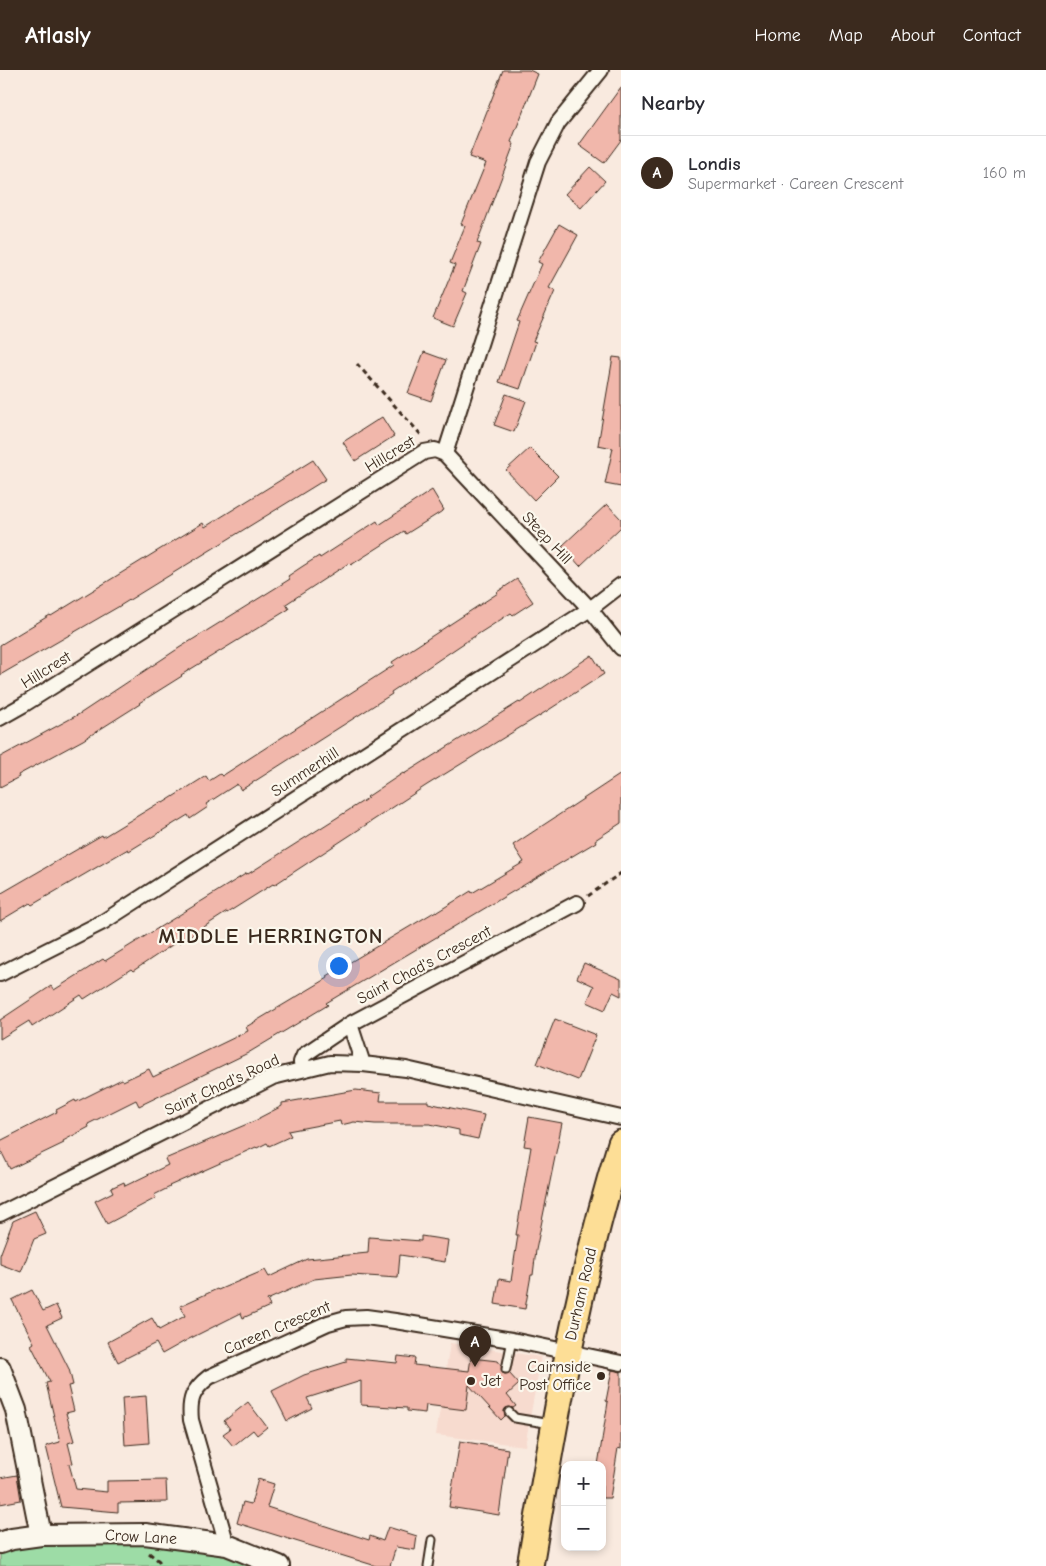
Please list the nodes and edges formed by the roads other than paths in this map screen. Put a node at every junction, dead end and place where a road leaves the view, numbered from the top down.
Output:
1 (601, 70) edge
2 (440, 452) junction
3 (621, 585) edge
4 (590, 609) junction
5 (621, 648) edge
6 (0, 718) edge
7 (577, 903) road end
8 (0, 974) edge
9 (350, 1024) junction
10 (363, 1064) junction
11 (302, 1069) junction
12 (621, 1118) edge
13 (621, 1143) edge
14 (0, 1214) edge
15 (512, 1340) junction
16 (568, 1351) junction
17 (621, 1363) edge
18 (0, 1368) edge
19 (506, 1370) dead end
20 (509, 1412) dead end
21 (554, 1425) junction
22 (41, 1535) junction
23 (432, 1540) dead end
24 (0, 1543) edge
25 (227, 1545) junction
26 (279, 1566) edge
27 (428, 1566) edge
28 (530, 1566) edge

1 - 2 street
2 - 4 street, Steep Hill
2 - 6 street, Hillcrest
3 - 4 street, Summerhill
4 - 5 street, Steep Hill
4 - 8 street, Summerhill
7 - 9 street, Saint Chad's Crescent
9 - 10 street
9 - 11 street, Saint Chad's Crescent
10 - 11 street, Saint Chad's Road
10 - 12 street, Saint Chad's Road
11 - 14 street, Saint Chad's Road
13 - 16 highway, Durham Road
15 - 16 street, Careen Crescent
15 - 19 lane
15 - 25 street, Careen Crescent
16 - 17 street, Careen Crescent
16 - 21 highway, Durham Road
18 - 22 street
20 - 21 lane
21 - 28 highway, Durham Road
22 - 24 street, Crow Lane
22 - 25 street, Crow Lane
23 - 27 lane
25 - 26 street, Crow Lane

